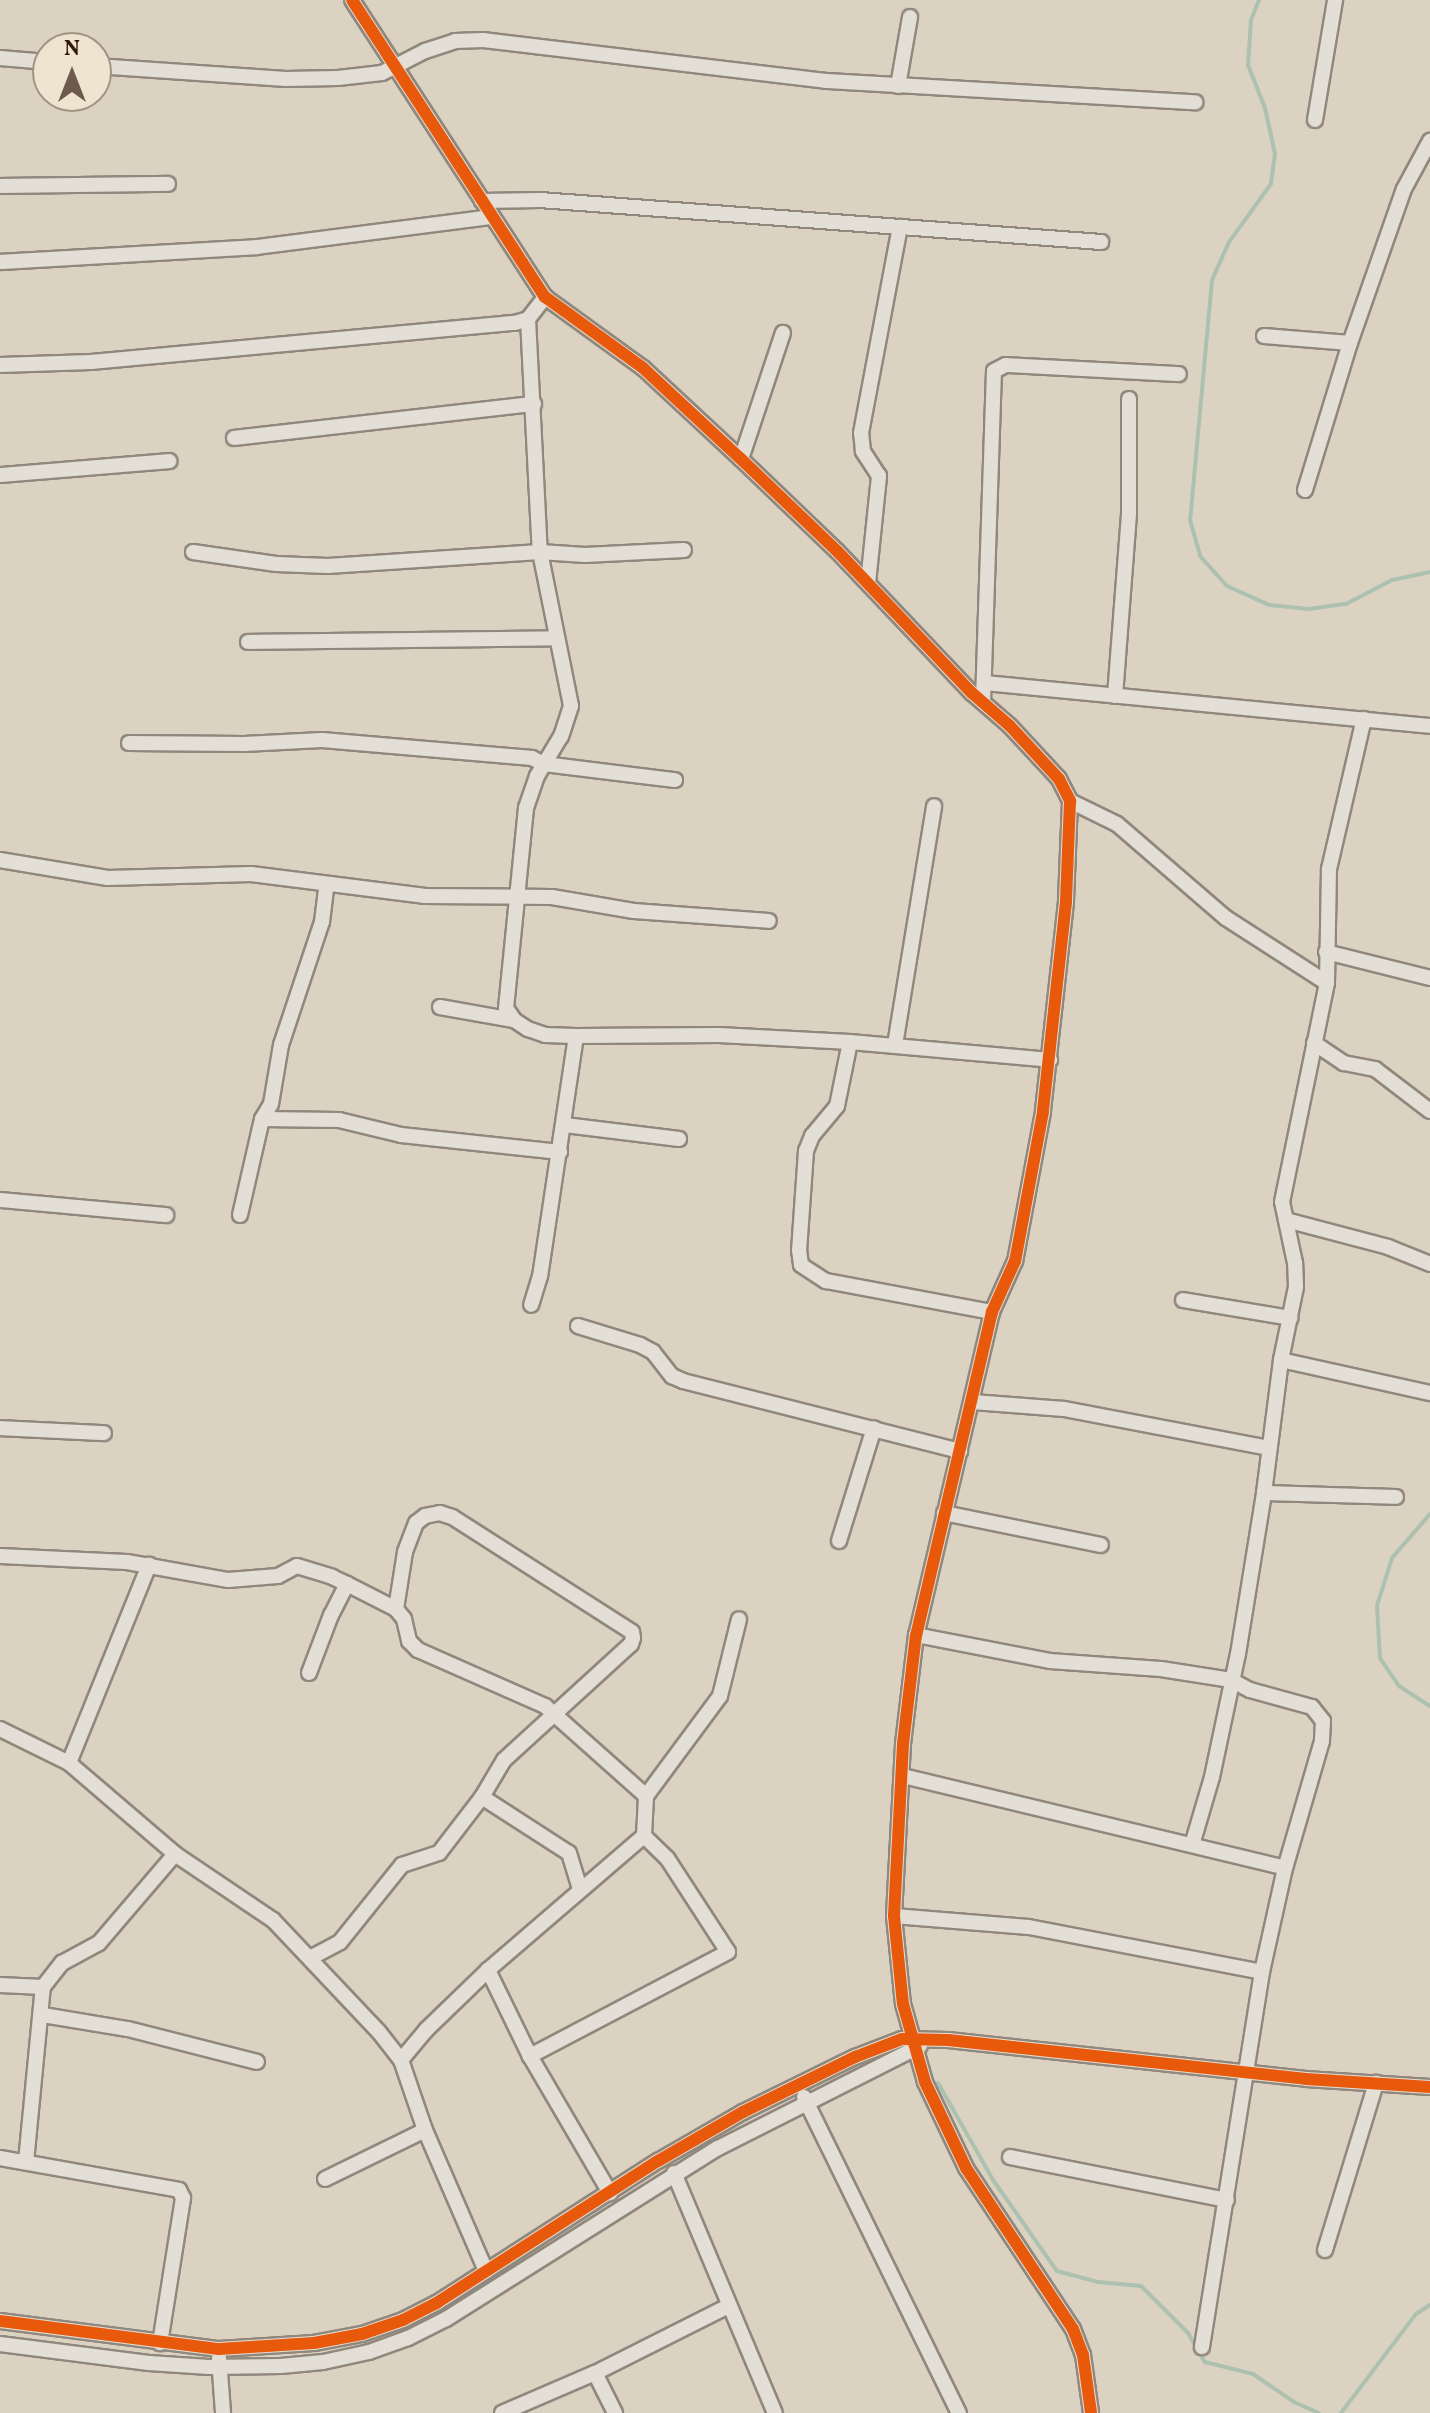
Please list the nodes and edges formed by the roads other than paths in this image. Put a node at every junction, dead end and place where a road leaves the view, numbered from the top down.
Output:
1 (352, 0) edge
2 (1335, 0) edge
3 (910, 17) dead end
4 (0, 58) edge
5 (32, 61) edge
6 (396, 66) junction
7 (112, 67) edge
8 (898, 86) junction
9 (1195, 102) dead end
10 (1315, 120) dead end
11 (1430, 141) edge
12 (168, 184) dead end
13 (0, 186) edge
14 (482, 201) junction
15 (491, 217) junction
16 (900, 227) junction
17 (1101, 242) dead end
18 (0, 262) edge
19 (545, 297) junction
20 (528, 319) junction
21 (783, 333) dead end
22 (1264, 336) dead end
23 (1350, 343) junction
24 (0, 365) edge
25 (1179, 374) dead end
26 (1129, 399) dead end
27 (534, 404) junction
28 (234, 438) dead end
29 (741, 459) junction
30 (169, 461) dead end
31 (0, 475) edge
32 (1305, 490) dead end
33 (684, 550) dead end
34 (193, 552) dead end
35 (540, 552) junction
36 (868, 583) junction
37 (556, 638) junction
38 (248, 642) dead end
39 (984, 683) junction
40 (1115, 696) junction
41 (983, 702) junction
42 (1364, 719) junction
43 (1430, 726) edge
44 (129, 743) dead end
45 (544, 764) junction
46 (675, 780) dead end
47 (1070, 801) junction
48 (934, 806) dead end
49 (0, 860) edge
50 (327, 884) junction
51 (518, 896) junction
52 (769, 921) dead end
53 (1326, 952) junction
54 (1430, 978) edge
55 (1327, 983) junction
56 (440, 1007) dead end
57 (514, 1020) junction
58 (576, 1036) junction
59 (850, 1042) junction
60 (1314, 1043) junction
61 (895, 1045) junction
62 (1050, 1060) junction
63 (1430, 1111) edge
64 (262, 1119) junction
65 (565, 1125) junction
66 (679, 1139) dead end
67 (560, 1152) junction
68 (0, 1200) edge
69 (166, 1215) dead end
70 (240, 1215) dead end
71 (1286, 1220) junction
72 (1430, 1264) edge
73 (1183, 1300) dead end
74 (531, 1305) dead end
75 (992, 1312) junction
76 (1291, 1318) junction
77 (578, 1326) dead end
78 (1281, 1360) junction
79 (1430, 1393) edge
80 (973, 1402) junction
81 (0, 1428) edge
82 (874, 1428) junction
83 (104, 1433) dead end
84 (1269, 1448) junction
85 (960, 1451) junction
86 (1264, 1493) junction
87 (1396, 1497) dead end
88 (944, 1513) junction
89 (839, 1541) dead end
90 (1101, 1545) dead end
91 (0, 1556) edge
92 (149, 1565) junction
93 (347, 1584) junction
94 (396, 1609) junction
95 (739, 1619) dead end
96 (916, 1635) junction
97 (309, 1673) dead end
98 (1231, 1680) junction
99 (553, 1713) junction
100 (0, 1729) edge
101 (69, 1763) junction
102 (903, 1776) junction
103 (646, 1796) junction
104 (482, 1797) junction
105 (644, 1836) junction
106 (1192, 1845) junction
107 (175, 1854) junction
108 (1285, 1868) junction
109 (580, 1890) junction
110 (894, 1916) junction
111 (312, 1957) junction
112 (488, 1970) junction
113 (1262, 1972) junction
114 (0, 1985) edge
115 (43, 1987) junction
116 (43, 2015) junction
117 (913, 2044) junction
118 (530, 2056) junction
119 (401, 2060) junction
120 (257, 2062) dead end
121 (1249, 2073) junction
122 (1376, 2083) junction
123 (799, 2085) junction
124 (1430, 2087) edge
125 (807, 2102) junction
126 (425, 2130) junction
127 (1010, 2157) dead end
128 (0, 2158) edge
129 (26, 2162) junction
130 (674, 2173) junction
131 (325, 2179) dead end
132 (610, 2193) junction
133 (1227, 2200) junction
134 (1325, 2250) dead end
135 (486, 2271) junction
136 (728, 2306) junction
137 (0, 2321) edge
138 (160, 2343) junction
139 (0, 2344) edge
140 (1202, 2347) dead end
141 (219, 2349) junction
142 (219, 2366) junction
143 (595, 2373) junction
144 (223, 2413) edge
145 (502, 2413) edge
146 (615, 2413) edge
147 (775, 2413) edge
148 (959, 2413) edge
149 (1091, 2413) edge

1 - 6 street
2 - 10 street
3 - 8 street
4 - 5 street
6 - 7 street
6 - 8 street
6 - 14 street
8 - 9 street
11 - 23 street
12 - 13 street
14 - 15 street
14 - 16 street
15 - 18 street
15 - 19 street
16 - 17 street
16 - 36 street
19 - 20 street
19 - 29 street
20 - 24 street
20 - 27 street
21 - 29 street
22 - 23 street
23 - 32 street
25 - 39 street
26 - 40 street
27 - 28 street
27 - 35 street
29 - 36 street
30 - 31 street
33 - 35 street
34 - 35 street
35 - 37 street
36 - 41 street
37 - 38 street
37 - 45 street
39 - 40 street
39 - 41 street
40 - 42 street
41 - 47 street
42 - 43 street
42 - 53 street
44 - 45 street
45 - 46 street
45 - 51 street
47 - 55 street
47 - 62 street
48 - 61 street
49 - 50 street
50 - 51 street
50 - 64 street
51 - 52 street
51 - 57 street
53 - 54 street
53 - 55 street
55 - 60 street
56 - 57 street
57 - 58 street
58 - 59 street
58 - 65 street
59 - 61 street
59 - 75 street
60 - 63 street
60 - 71 street
61 - 62 street
62 - 75 street
64 - 67 street
64 - 70 street
65 - 66 street
65 - 67 street
67 - 74 street
68 - 69 street
71 - 72 street
71 - 76 street
73 - 76 street
75 - 80 street
76 - 78 street
77 - 82 street
78 - 79 street
78 - 84 street
80 - 84 street
80 - 85 street
81 - 83 street
82 - 85 street
82 - 89 street
84 - 86 street
85 - 88 street
86 - 87 street
86 - 98 street
88 - 90 street
88 - 96 street
91 - 92 street
92 - 93 street
92 - 101 street
93 - 94 street
93 - 97 street
94 - 99 street
94 - 99 street
95 - 103 street
96 - 98 street
96 - 102 street
98 - 106 street
98 - 108 street
99 - 103 street
99 - 104 street
100 - 101 street
101 - 107 street
102 - 106 street
102 - 110 street
103 - 105 street
104 - 109 street
104 - 111 street
105 - 109 street
105 - 118 street
106 - 108 street
107 - 111 street
107 - 115 street
108 - 113 street
109 - 112 street
110 - 113 street
110 - 117 street
111 - 119 street
112 - 118 street
112 - 119 street
113 - 121 street
114 - 115 street
115 - 116 street
116 - 120 street
116 - 129 street
117 - 121 street
117 - 123 street
117 - 125 street
117 - 149 street
118 - 132 street
119 - 126 street
121 - 122 street
121 - 133 street
122 - 124 street
122 - 134 street
123 - 125 street
123 - 132 street
125 - 130 street
125 - 148 street
126 - 131 street
126 - 135 street
127 - 133 street
128 - 129 street
129 - 138 street
130 - 136 street
130 - 142 street
132 - 135 street
133 - 140 street
135 - 141 street
136 - 143 street
136 - 147 street
137 - 138 street
138 - 141 street
139 - 142 street
141 - 142 street
142 - 144 street
143 - 145 street
143 - 146 street

